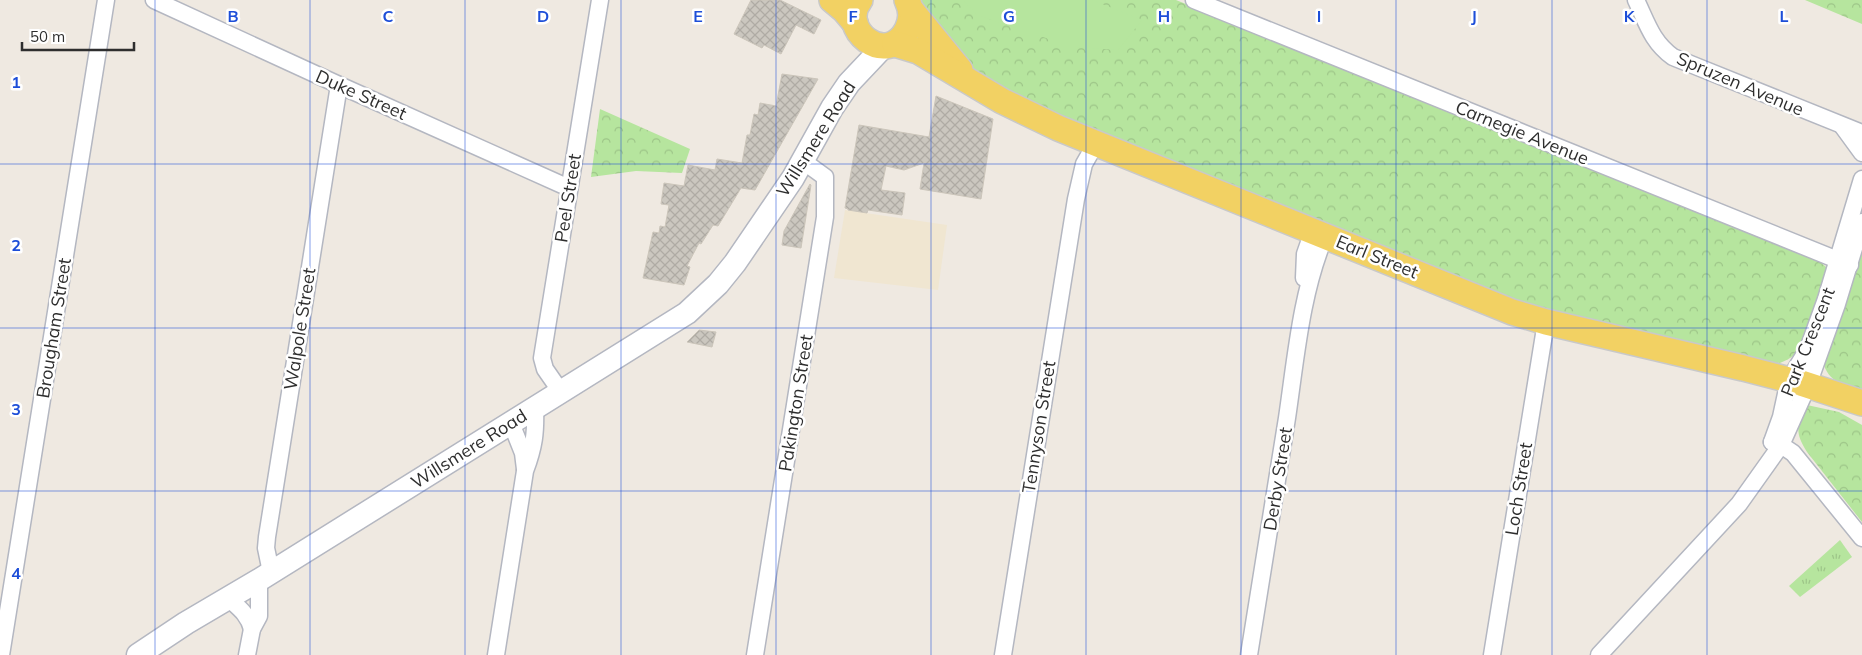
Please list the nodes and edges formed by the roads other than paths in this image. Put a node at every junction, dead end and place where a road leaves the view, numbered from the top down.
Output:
1 (106, 0) edge
2 (154, 0) edge
3 (600, 0) edge
4 (832, 0) edge
5 (1194, 0) edge
6 (1636, 0) edge
7 (909, 5) edge
8 (858, 19) edge
9 (889, 45) junction
10 (970, 82) junction
11 (339, 85) junction
12 (1843, 127) junction
13 (1862, 133) edge
14 (1090, 141) junction
15 (1862, 153) edge
16 (804, 161) junction
17 (1862, 179) edge
18 (569, 188) junction
19 (770, 210) junction
20 (1862, 222) edge
21 (1319, 234) junction
22 (1844, 263) junction
23 (1546, 322) junction
24 (1799, 383) junction
25 (561, 392) junction
26 (1862, 403) edge
27 (535, 407) junction
28 (511, 423) junction
29 (1776, 444) junction
30 (525, 471) junction
31 (1862, 538) edge
32 (265, 576) junction
33 (228, 598) junction
34 (252, 629) junction
35 (1, 655) edge
36 (138, 655) edge
37 (248, 655) edge
38 (496, 655) edge
39 (755, 655) edge
40 (1003, 655) edge
41 (1249, 655) edge
42 (1492, 655) edge
43 (1599, 655) edge

1 - 35 street, Brougham Street
2 - 11 street, Duke Street
3 - 18 street, Peel Street
4 - 8 main road
5 - 22 street, Carnegie Avenue
6 - 12 street, Spruzen Avenue
7 - 9 main road
7 - 10 main road, Earl Street
8 - 9 main road, Earl Street
8 - 19 main road, Willsmere Road
9 - 10 main road, Earl Street
9 - 16 main road, Willsmere Road
10 - 14 main road, Earl Street
11 - 18 street, Duke Street
11 - 32 street, Walpole Street
12 - 13 street, Spruzen Avenue
12 - 15 street
14 - 21 main road, Earl Street
14 - 40 street, Tennyson Street
16 - 19 main road, Willsmere Road
16 - 39 street, Pakington Street
17 - 22 street, Park Crescent
18 - 25 street, Peel Street
19 - 25 main road, Willsmere Road
20 - 22 street, Park Crescent
21 - 23 main road, Earl Street
21 - 41 street, Derby Street
22 - 24 street, Park Crescent
23 - 24 main road, Earl Street
23 - 42 street, Loch Street
24 - 26 main road, Earl Street
24 - 29 street, Park Crescent
25 - 27 main road, Willsmere Road
27 - 28 main road, Willsmere Road
27 - 30 street
28 - 30 street
28 - 32 main road, Willsmere Road
29 - 31 street
29 - 43 street, Park Crescent
30 - 38 street
32 - 33 main road, Willsmere Road
32 - 34 street, Walpole Street
33 - 34 street
33 - 36 main road, Willsmere Road
34 - 37 street, Walpole Street

